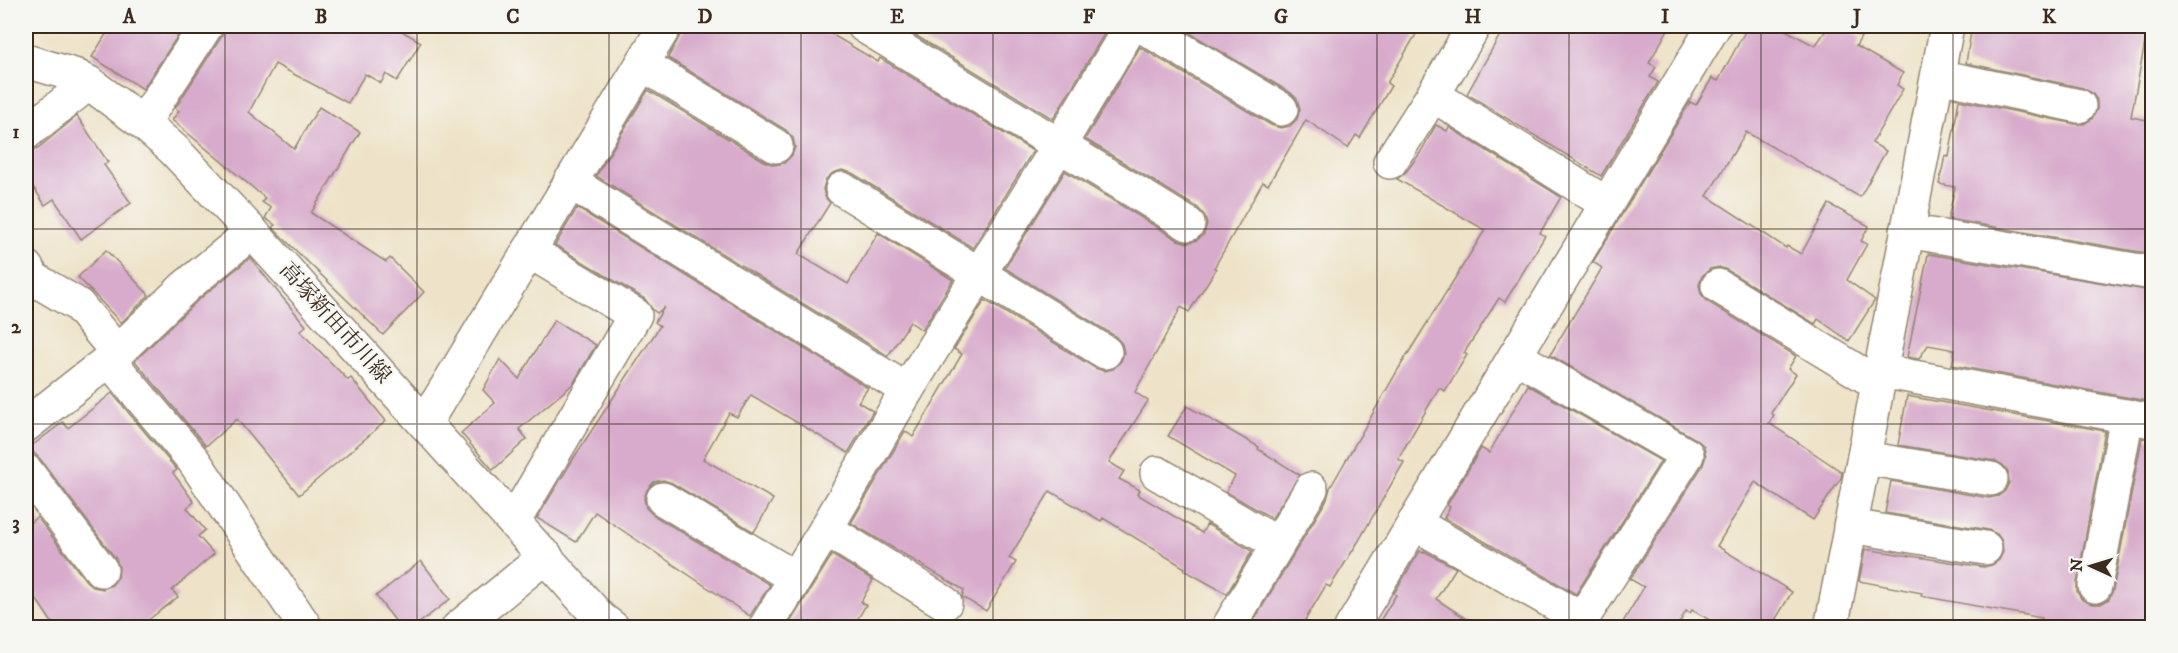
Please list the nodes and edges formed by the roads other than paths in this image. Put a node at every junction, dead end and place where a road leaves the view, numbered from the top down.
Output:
1 (206, 26) edge
2 (665, 26) edge
3 (864, 26) edge
4 (1131, 26) edge
5 (1142, 26) edge
6 (1474, 26) edge
7 (1714, 26) edge
8 (1947, 26) edge
9 (26, 61) edge
10 (642, 64) junction
11 (1938, 76) junction
12 (89, 83) junction
13 (1433, 95) junction
14 (2079, 106) dead end
15 (1281, 109) dead end
16 (143, 123) junction
17 (26, 134) edge
18 (1060, 144) junction
19 (776, 146) dead end
20 (1390, 162) dead end
21 (570, 182) junction
22 (842, 189) dead end
23 (1607, 204) junction
24 (1188, 224) dead end
25 (1907, 231) junction
26 (252, 232) junction
27 (529, 251) junction
28 (26, 267) edge
29 (979, 273) junction
30 (2152, 273) edge
31 (1718, 286) dead end
32 (1105, 351) dead end
33 (113, 356) junction
34 (1515, 356) junction
35 (1879, 377) junction
36 (908, 390) junction
37 (2140, 419) edge
38 (425, 423) junction
39 (26, 425) edge
40 (1864, 458) junction
41 (26, 471) edge
42 (1157, 473) dead end
43 (1991, 479) dead end
44 (1311, 489) dead end
45 (663, 499) dead end
46 (514, 521) junction
47 (1414, 523) junction
48 (1850, 526) junction
49 (826, 530) junction
50 (1278, 544) junction
51 (1985, 549) dead end
52 (546, 556) junction
53 (101, 570) dead end
54 (795, 578) junction
55 (2094, 586) dead end
56 (945, 603) dead end
57 (306, 627) edge
58 (458, 627) edge
59 (613, 627) edge
60 (765, 627) edge
61 (1228, 627) edge
62 (1351, 627) edge
63 (1831, 627) edge

1 - 16 street
2 - 10 street
3 - 18 street
4 - 18 street
5 - 15 street
6 - 13 street
7 - 23 street
8 - 11 street
9 - 12 street, 高塚新田市川線
10 - 19 street
10 - 21 street
11 - 14 street
11 - 25 street
12 - 16 street, 高塚新田市川線
12 - 17 street
13 - 20 street
13 - 23 street
16 - 26 street, 高塚新田市川線
18 - 24 street
18 - 29 street
21 - 27 street
21 - 36 street
22 - 29 street
23 - 34 street
25 - 30 street
25 - 35 street
26 - 33 street
26 - 38 street, 高塚新田市川線
27 - 38 street
27 - 46 street
28 - 33 street
29 - 32 street
29 - 36 street
31 - 35 street
33 - 39 street
33 - 57 street
34 - 47 street
34 - 47 street
35 - 37 street
35 - 40 street
36 - 49 street
37 - 55 street
38 - 46 street, 高塚新田市川線
40 - 43 street
40 - 48 street
41 - 53 street
42 - 50 street
44 - 50 street
45 - 54 street
46 - 52 street, 高塚新田市川線
47 - 62 street
48 - 51 street
48 - 63 street
49 - 54 street
49 - 56 street
50 - 61 street
52 - 58 street
52 - 59 street, 高塚新田市川線
54 - 60 street

